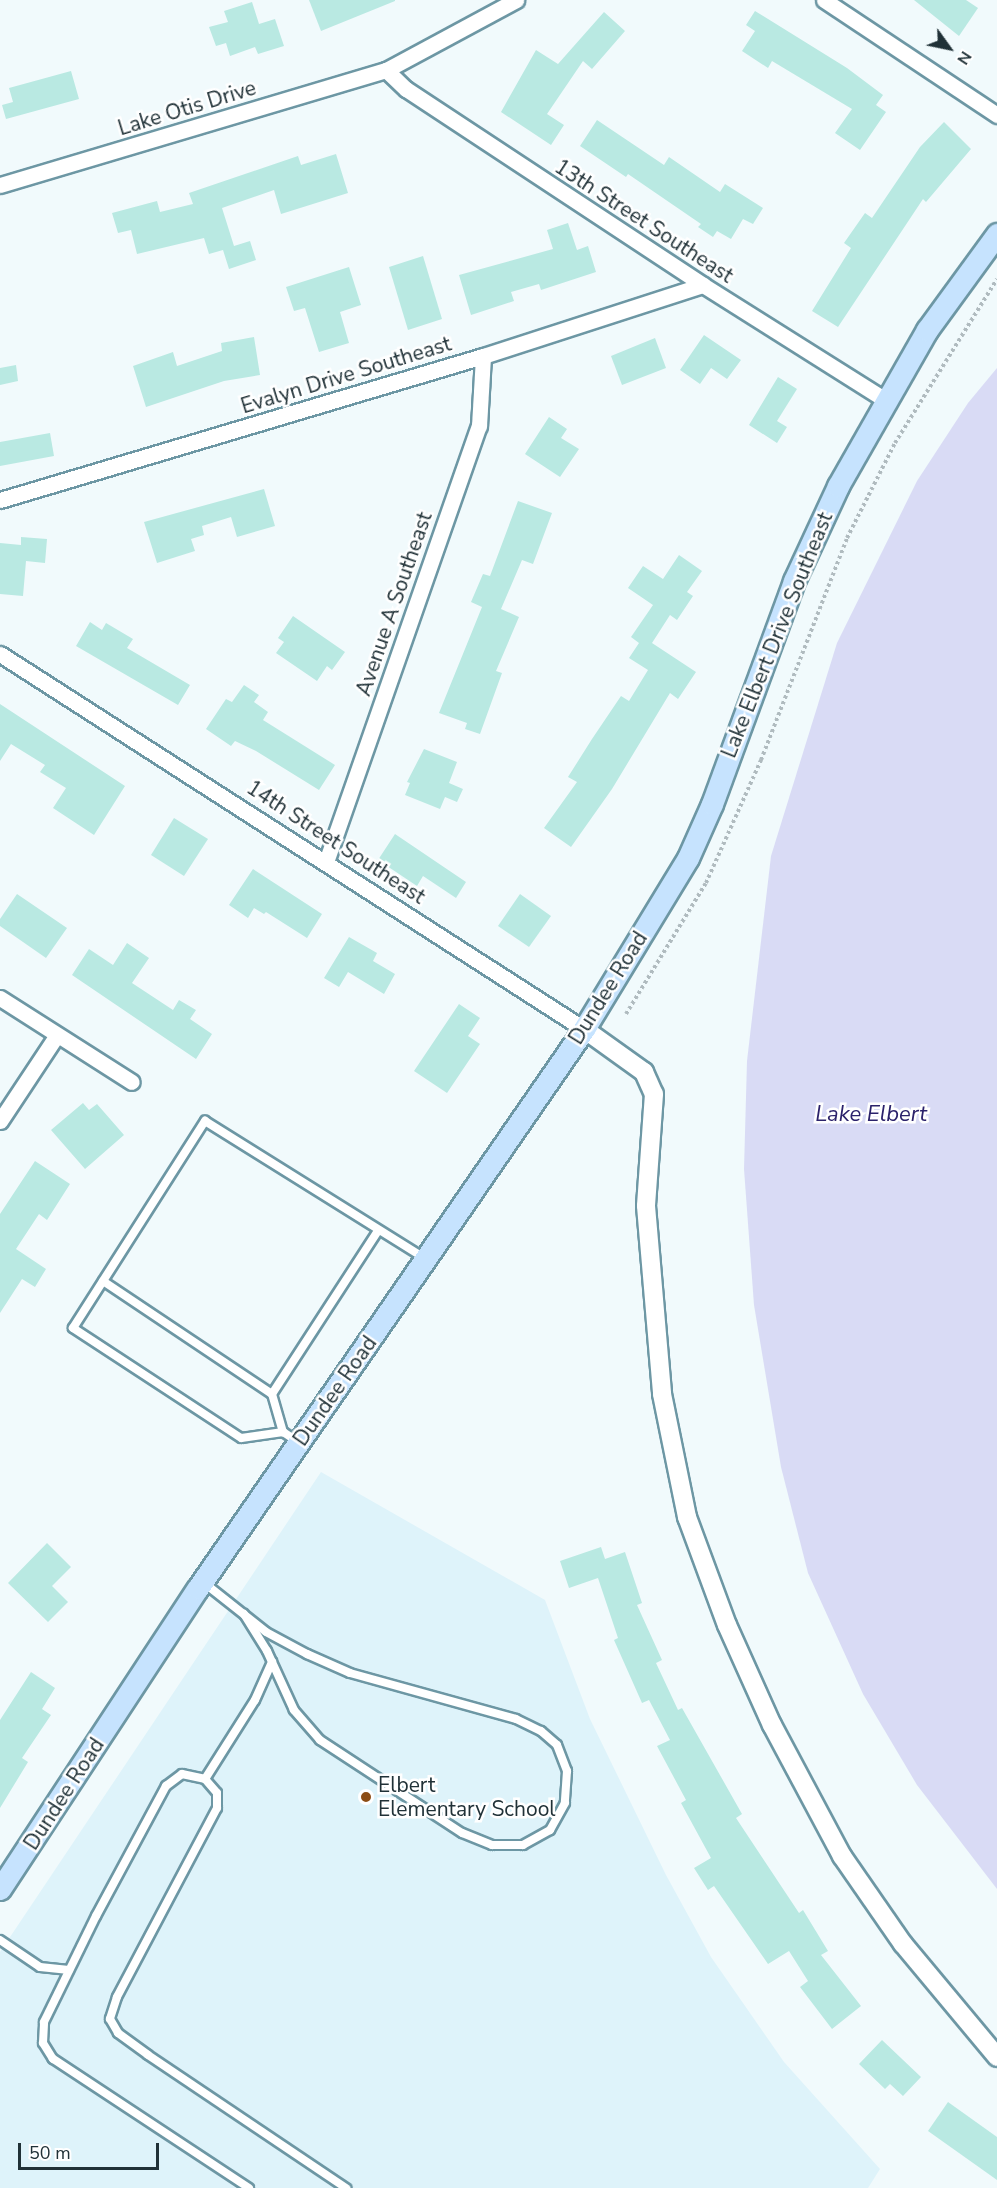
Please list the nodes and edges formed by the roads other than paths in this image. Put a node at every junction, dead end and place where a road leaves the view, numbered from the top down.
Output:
1 (516, 0) edge
2 (824, 0) edge
3 (386, 70) junction
4 (997, 115) edge
5 (0, 185) edge
6 (997, 234) edge
7 (703, 285) junction
8 (483, 356) junction
9 (884, 399) junction
10 (0, 500) edge
11 (0, 654) edge
12 (326, 862) junction
13 (669, 891) joint
14 (0, 998) edge
15 (584, 1029) junction
16 (57, 1035) junction
17 (132, 1082) dead end
18 (0, 1121) edge
19 (378, 1231) junction
20 (428, 1260) junction
21 (103, 1281) junction
22 (272, 1394) junction
23 (291, 1437) junction
24 (203, 1581) junction
25 (244, 1614) junction
26 (272, 1662) junction
27 (205, 1779) junction
28 (0, 1889) edge
29 (0, 1940) edge
30 (69, 1970) junction
31 (997, 2057) edge
32 (249, 2188) edge
33 (346, 2188) edge

1 - 3 street, Lake Otis Drive
2 - 4 street
3 - 5 street, Lake Otis Drive
3 - 7 street, 13th Street Southeast
6 - 9 main road, Lake Elbert Drive Southeast
7 - 8 street, Evalyn Drive Southeast
7 - 9 street, 13th Street Southeast
8 - 10 street, Evalyn Drive Southeast
8 - 12 street, Avenue A Southeast
9 - 13 main road, Lake Elbert Drive Southeast
11 - 12 street, 14th Street Southeast
12 - 15 street, 14th Street Southeast
13 - 15 main road, Dundee Road
14 - 16 street
15 - 20 main road, Dundee Road
15 - 31 street, 14th Street Southeast
16 - 17 street
16 - 18 street
19 - 20 lane
19 - 21 lane
19 - 22 lane
20 - 23 main road, Dundee Road
21 - 22 lane
21 - 23 lane
22 - 23 lane
23 - 24 main road, Dundee Road
24 - 25 lane
24 - 28 main road, Dundee Road
25 - 26 lane
25 - 26 lane
26 - 27 lane
27 - 30 lane
27 - 33 lane
29 - 30 lane
30 - 32 lane

